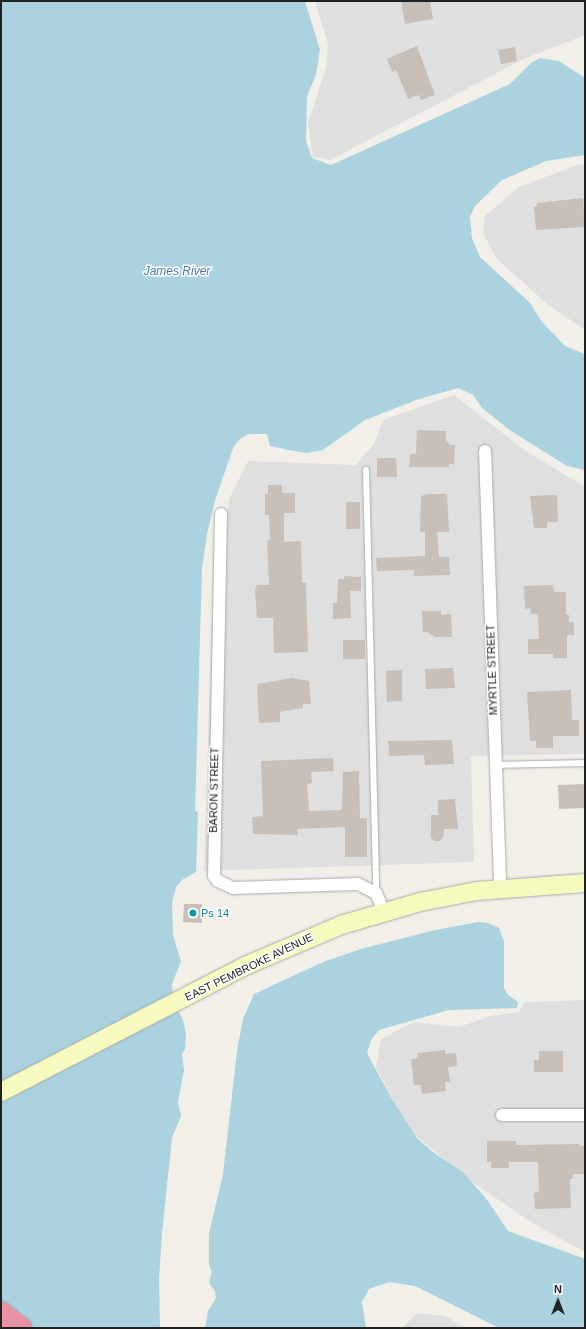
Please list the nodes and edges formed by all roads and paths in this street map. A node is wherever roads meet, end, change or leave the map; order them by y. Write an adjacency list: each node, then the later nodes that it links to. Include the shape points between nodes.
1 (485, 451): 5 (street, MYRTLE STREET)
2 (366, 470): 8 (lane)
3 (220, 514): 8 (street, BARON STREET, via 214,876 218,881 233,888 349,883 368,887)
4 (585, 763): 5 (lane)
5 (495, 765): 7 (street, MYRTLE STREET)
6 (585, 883): 7 (main road, EAST PEMBROKE AVENUE)
7 (500, 888): 9 (main road, EAST PEMBROKE AVENUE, via 445,897)
8 (376, 893): 9 (street)
9 (384, 912): 10 (main road, EAST PEMBROKE AVENUE, via 308,938 197,991)
10 (1, 1092)
11 (502, 1115): 12 (street)
12 (585, 1115)
13 (1, 1313): 14 (highway)
14 (21, 1328)

